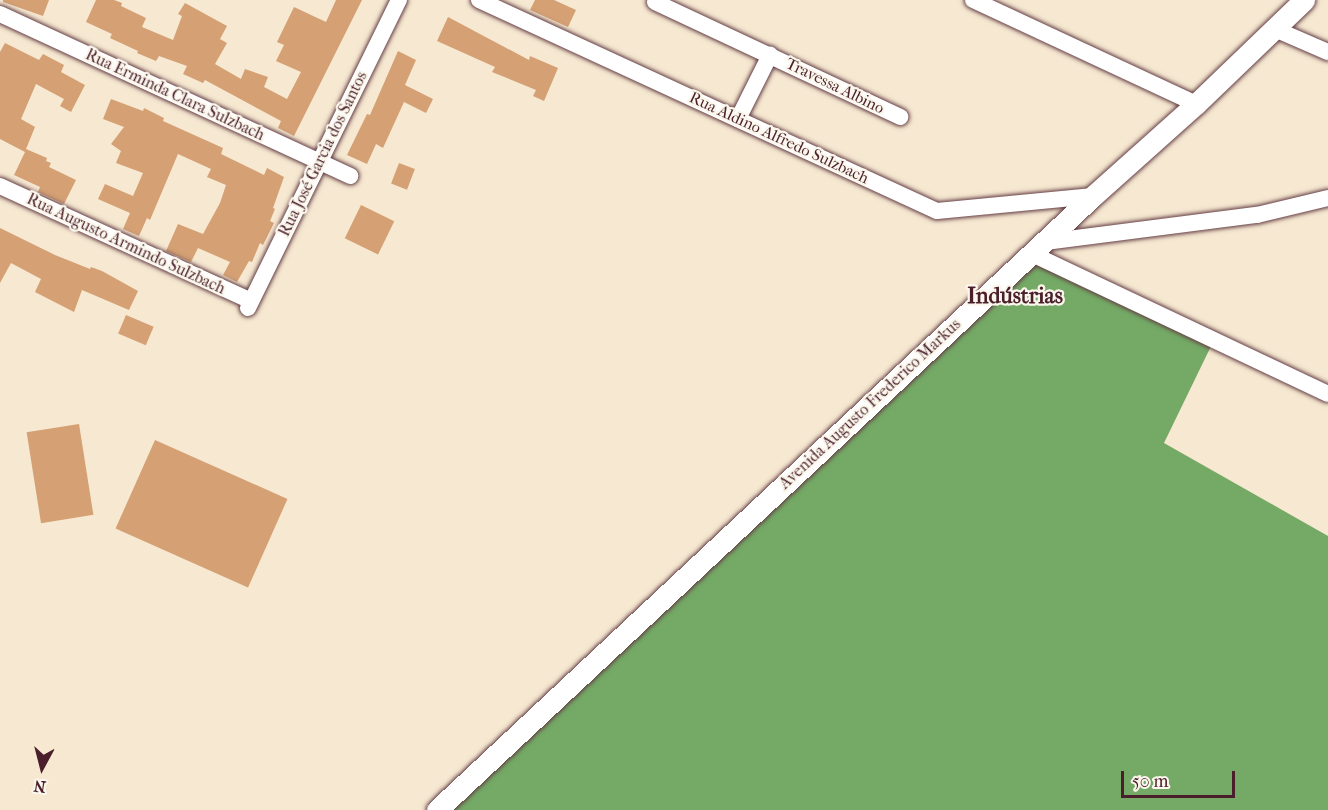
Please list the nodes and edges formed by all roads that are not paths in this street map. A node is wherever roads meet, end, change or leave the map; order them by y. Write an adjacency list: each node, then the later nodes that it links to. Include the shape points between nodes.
1 (399, 0): 15 (street, Rua José Garcia dos Santos)
2 (479, 0): 14 (street, Rua Aldino Alfredo Sulzbach)
3 (973, 0): 12 (street)
4 (1304, 0): 7 (street, Avenida Augusto Frederico Markus)
5 (655, 2): 11 (street, Travessa Albino)
6 (0, 14): 15 (street, Rua Erminda Clara Sulzbach)
7 (1275, 28): 9 (street); 12 (street, Avenida Augusto Frederico Markus)
8 (1328, 38): 9 (street)
9 (1312, 45): 10 (street)
10 (1328, 52)
11 (770, 54): 13 (street, Travessa Albino); 14 (street, Travessa Albino)
12 (1196, 104): 18 (street, Avenida Augusto Frederico Markus)
13 (900, 117)
14 (738, 119): 18 (street, Rua Aldino Alfredo Sulzbach, via 937,211)
15 (318, 161): 16 (street, Rua Erminda Clara Sulzbach); 21 (street, Rua José Garcia dos Santos)
16 (350, 176)
17 (0, 186): 21 (street, Rua Augusto Armindo Sulzbach)
18 (1093, 196): 20 (street, Avenida Augusto Frederico Markus)
19 (1328, 198): 20 (street, via 1257,215)
20 (1039, 248): 22 (street); 23 (street, Avenida Augusto Frederico Markus)
21 (250, 304)
22 (1328, 394)
23 (437, 810)

